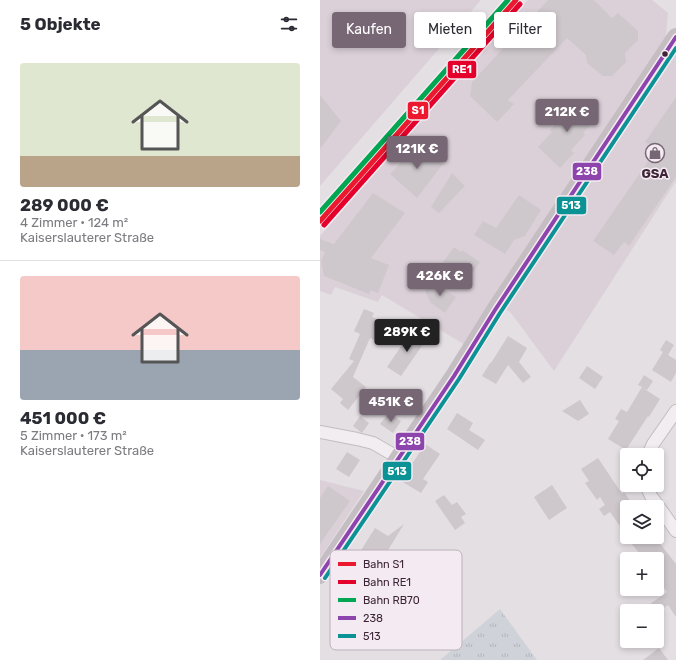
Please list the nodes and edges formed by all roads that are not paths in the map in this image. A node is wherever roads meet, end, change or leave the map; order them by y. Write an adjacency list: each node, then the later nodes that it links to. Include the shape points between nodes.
1 (676, 37): 5 (main road)
2 (676, 411): 4 (street)
3 (320, 432): 5 (street, via 357,438)
4 (652, 448)
5 (399, 458): 8 (main road)
6 (649, 492): 7 (street)
7 (676, 531)
8 (337, 550)
9 (330, 560): 10 (main road)
10 (320, 575)

